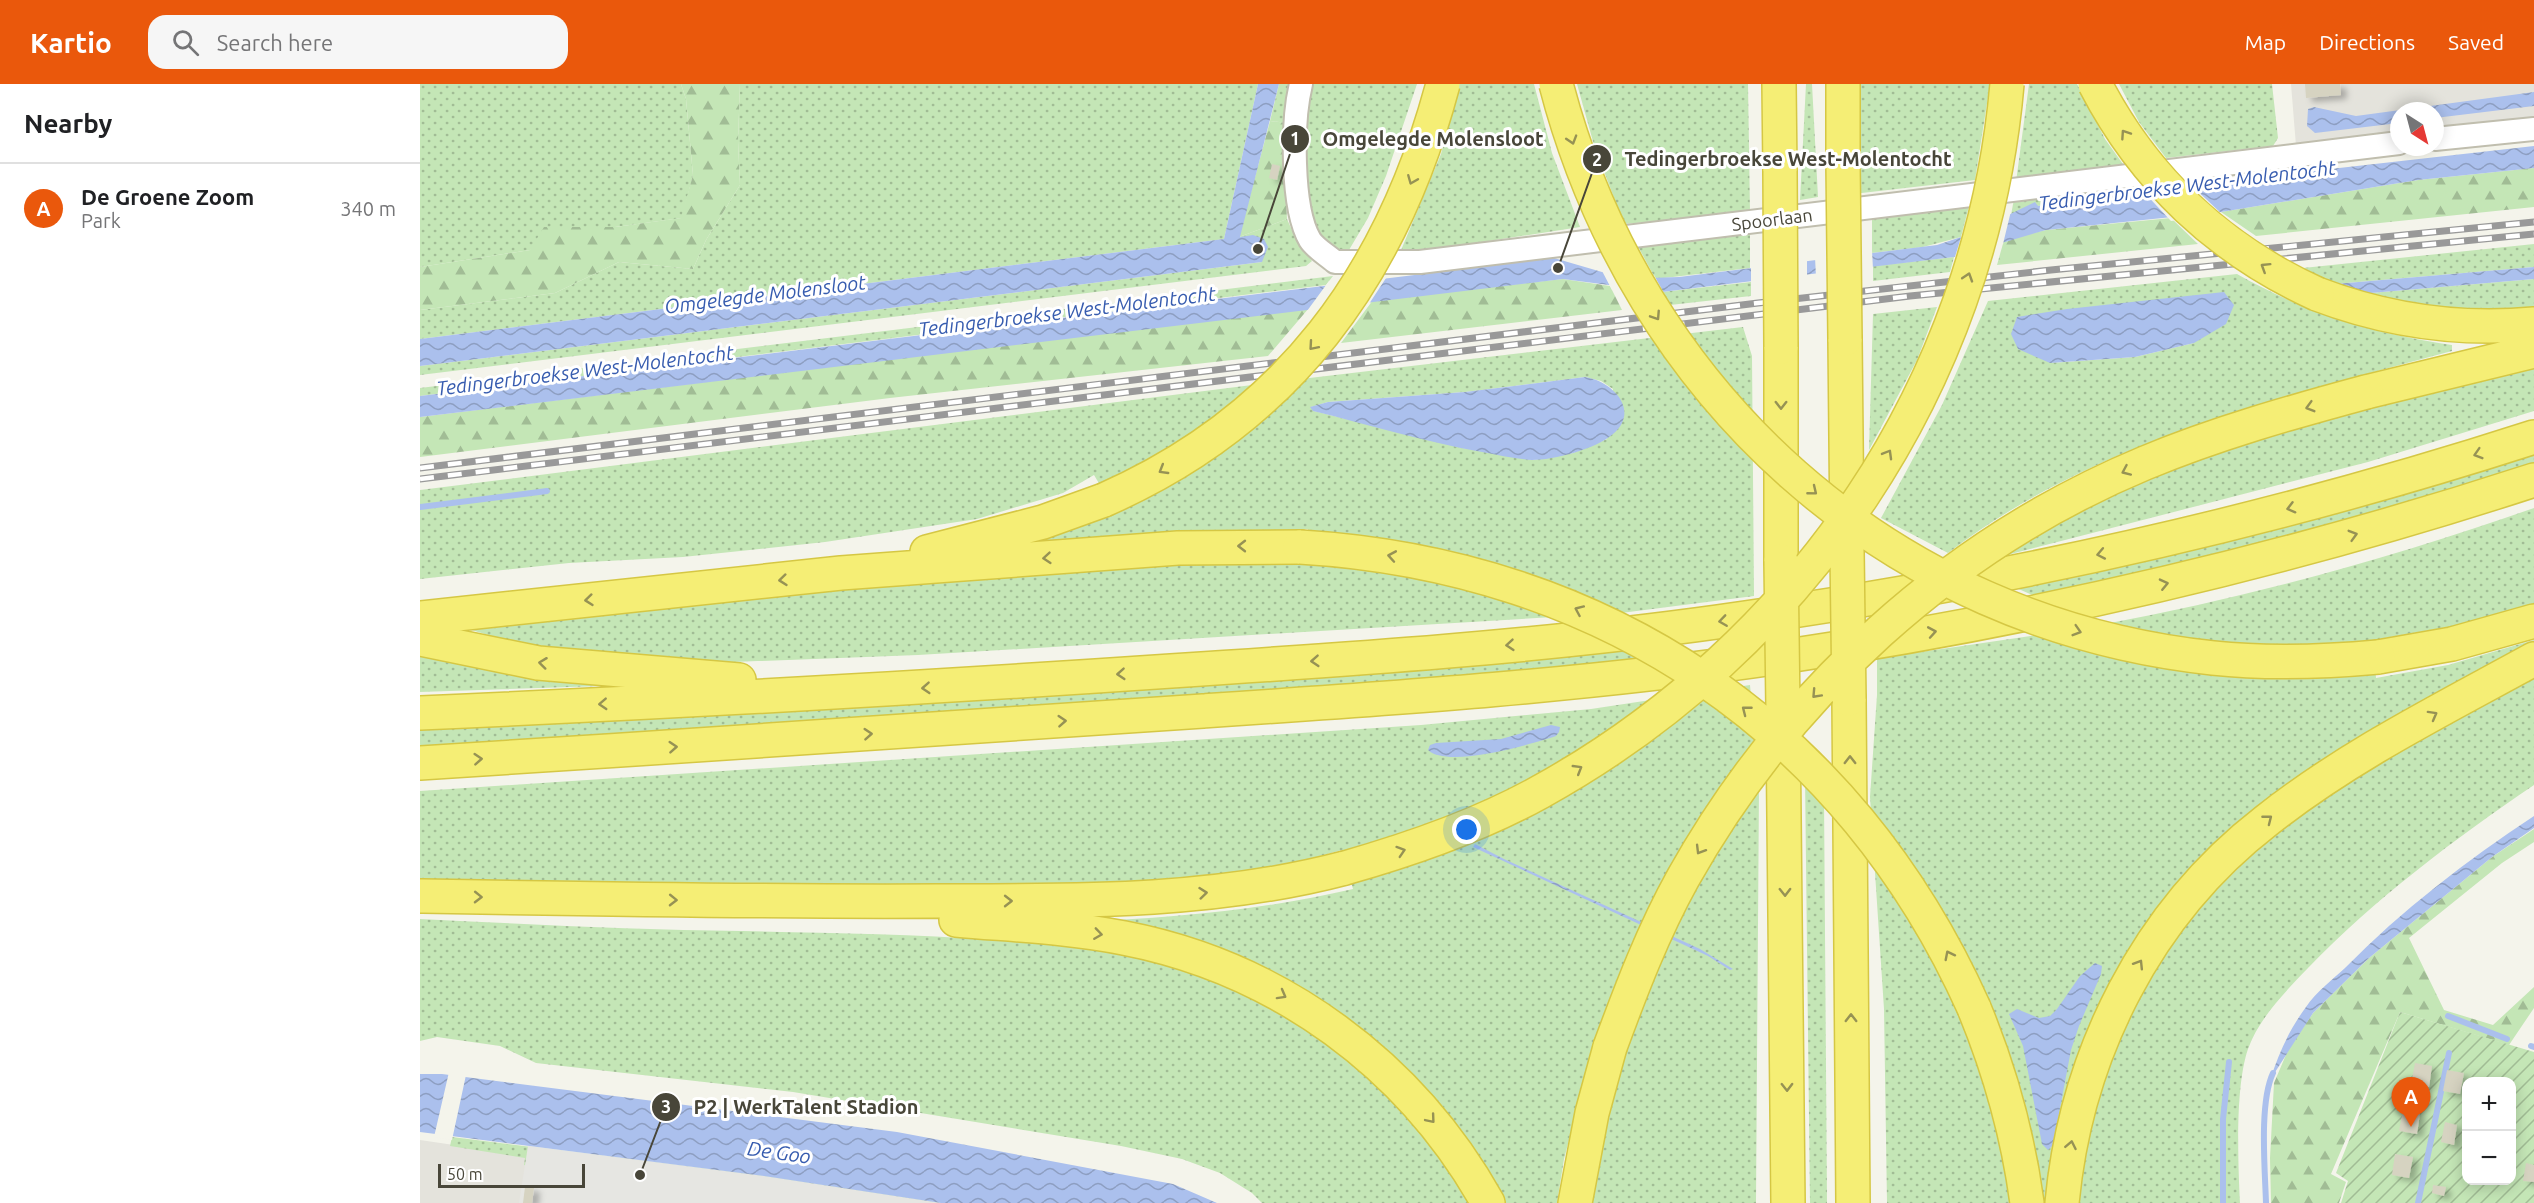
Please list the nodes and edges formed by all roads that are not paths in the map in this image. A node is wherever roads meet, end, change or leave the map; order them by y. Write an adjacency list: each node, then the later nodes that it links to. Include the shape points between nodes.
1 (1300, 84): 10 (street, Spoorlaan, via 1295,155 1298,205 1311,241 1335,262 1420,262)
2 (1443, 84): 15 (highway, one-way to 15, bridge, via 1420,160 1386,239 1355,291 1320,338 1262,398 1159,472 1104,500 1043,522)
3 (1556, 84): 17 (highway, one-way to 17, bridge, via 1575,149 1602,216 1628,269 1671,339 1713,393 1807,486 1918,563 1980,595 2093,636 2214,658 2283,662 2378,657 2452,644)
4 (1779, 84): 27 (highway, one-way to 27, bridge)
5 (1843, 84): 28 (highway, one-way to 5, bridge)
6 (2007, 84): 24 (highway, one-way to 6, bridge, via 1041,901 1157,897 1246,888 1346,868 1411,848 1501,812 1617,745 1715,668 1770,614 1830,543 1873,481 1906,424 1945,342 1969,273 1999,151)
7 (2096, 84): 11 (highway, one-way to 7, bridge, via 2462,326 2405,320 2344,304 2276,274 2227,242 2178,200 2125,135)
8 (2534, 129): 9 (street)
9 (2444, 138)
10 (2390, 144)
11 (2534, 324)
12 (2534, 351): 26 (highway, one-way to 26, bridge, via 2310,407 2177,450 2121,473 2006,536 1934,586 1878,633 1789,724 1732,799 1671,901 1610,1047 1592,1113)
13 (2534, 437): 20 (highway, one-way to 20, via 2375,485 2171,538 1995,576 1822,607 1674,628 1473,648)
14 (2534, 480): 22 (highway, one-way to 14, via 1444,694 1733,664 1890,639 2118,594 2345,537)
15 (841, 573): 16 (highway, one-way to 16); 29 (highway, one-way to 15, bridge, via 2008,1107 1974,1008 1923,909 1862,822 1782,740 1705,679 1612,625 1510,584 1409,558 1300,547 1178,548)
16 (420, 618)
17 (2534, 621)
18 (420, 639): 20 (highway, one-way to 18, via 538,663)
19 (2534, 659): 30 (highway, one-way to 19, via 2077,1114 2098,1045 2135,971 2180,905 2234,848 2302,793 2383,742)
20 (871, 691): 21 (highway, one-way to 21)
21 (420, 713)
22 (420, 763)
23 (420, 896): 24 (highway, one-way to 24)
24 (760, 902): 25 (highway, one-way to 25, via 1102,934 1178,951 1237,973 1324,1021 1387,1072 1443,1133)
25 (1488, 1203)
26 (1575, 1203)
27 (1788, 1203)
28 (1853, 1203)
29 (2028, 1203)
30 (2062, 1203)

